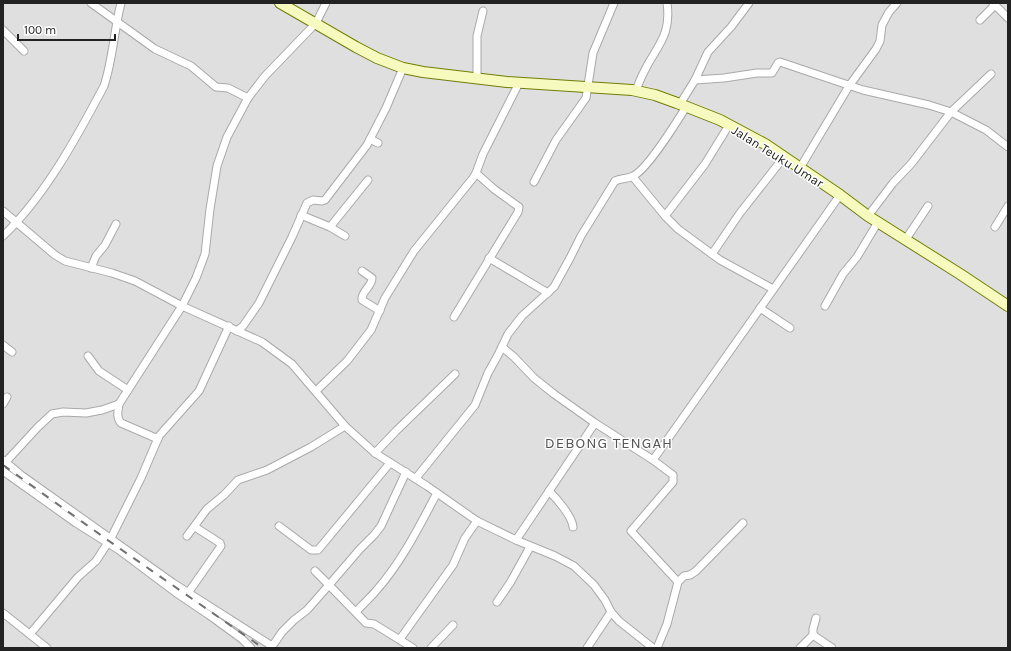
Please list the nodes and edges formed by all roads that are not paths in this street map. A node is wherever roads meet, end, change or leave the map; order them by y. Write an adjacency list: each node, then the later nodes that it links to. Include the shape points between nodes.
1 (91, 3): 13 (street)
2 (121, 3): 13 (street)
3 (280, 3): 14 (main road, Jalan Teuku Umar)
4 (326, 3): 14 (street)
5 (614, 3): 23 (street, via 593,52)
6 (667, 3): 24 (street, via 669,14 666,31)
7 (749, 3): 20 (street, via 708,52)
8 (897, 3): 22 (street, via 888,12 882,25 876,49)
9 (994, 4): 11 (street); 12 (street)
10 (483, 11): 19 (street, via 477,36)
11 (1008, 18)
12 (980, 20)
13 (117, 21): 25 (street, via 155,49 191,66 216,87 228,88); 48 (street, via 112,57 104,86 62,161)
14 (316, 23): 17 (main road, Jalan Teuku Umar, via 377,58); 25 (street, via 265,76)
15 (3, 30): 16 (street)
16 (24, 51)
17 (404, 68): 19 (main road, Jalan Teuku Umar); 29 (street)
18 (991, 74): 27 (street)
19 (477, 79): 21 (main road, Jalan Teuku Umar)
20 (695, 80): 22 (street, via 772,73 780,62); 26 (street)
21 (519, 83): 23 (main road, Jalan Teuku Umar); 34 (street)
22 (849, 86): 27 (street); 33 (street)
23 (587, 87): 24 (main road, Jalan Teuku Umar); 37 (street, via 586,98 556,140)
24 (636, 90): 26 (main road, Jalan Teuku Umar)
25 (248, 98): 61 (street, via 227,137 217,166 205,254)
26 (683, 105): 28 (main road, Jalan Teuku Umar); 35 (street, via 653,156)
27 (951, 112): 31 (street, via 986,130); 44 (street)
28 (729, 125): 32 (main road, Jalan Teuku Umar); 43 (street, via 705,164)
29 (370, 139): 30 (street); 42 (street, via 325,200 309,201)
30 (378, 143)
31 (1008, 147)
32 (784, 157): 33 (main road, Jalan Teuku Umar); 55 (street)
33 (800, 168): 38 (main road, Jalan Teuku Umar)
34 (476, 173): 56 (street, via 519,207); 65 (street, via 414,251 385,298)
35 (633, 177): 43 (street); 60 (street, via 615,181 581,236 560,277)
36 (368, 180): 50 (street)
37 (534, 182)
38 (840, 195): 44 (main road, Jalan Teuku Umar); 59 (street)
39 (928, 206): 54 (street)
40 (1008, 206): 45 (street)
41 (3, 212): 48 (street)
42 (301, 215): 50 (street); 69 (street, via 259,303)
43 (665, 216): 55 (street)
44 (868, 216): 46 (main road, Jalan Teuku Umar)
45 (1002, 217): 47 (street); 51 (street)
46 (878, 222): 54 (main road, Jalan Teuku Umar); 62 (street)
47 (1008, 222)
48 (17, 223): 52 (street); 57 (street, via 60,258)
49 (116, 224): 57 (street)
50 (330, 227): 53 (street)
51 (995, 227)
52 (3, 236)
53 (345, 236)
54 (906, 239): 63 (main road, Jalan Teuku Umar)
55 (712, 254): 59 (street)
56 (489, 258): 60 (street); 66 (street)
57 (91, 268): 61 (street, via 135,281)
58 (362, 271): 65 (street, via 372,278 372,281 362,300)
59 (773, 289): 64 (street)
60 (548, 292): 71 (street, via 522,316 508,334)
61 (182, 306): 67 (street); 75 (street)
62 (825, 306)
63 (1008, 306)
64 (760, 308): 68 (street); 84 (street)
65 (380, 311): 76 (street, via 371,330 347,361)
66 (454, 317)
67 (229, 326): 69 (street); 82 (street, via 199,391)
68 (790, 328)
69 (237, 331): 76 (street, via 262,342 286,358)
70 (3, 345): 72 (street)
71 (502, 347): 80 (street, via 534,378); 89 (street, via 475,405)
72 (12, 352)
73 (88, 356): 75 (street, via 99,371)
74 (455, 374): 83 (street)
75 (128, 390): 79 (street)
76 (316, 391): 81 (street)
77 (7, 397): 78 (street)
78 (3, 404)
79 (119, 404): 82 (street, via 117,415 121,423); 85 (street, via 86,413 52,414)
80 (595, 423): 84 (street); 90 (street)
81 (345, 426): 83 (street); 95 (street, via 266,470 238,480 207,509)
82 (158, 439): 99 (street)
83 (375, 454): 86 (street)
84 (653, 460): 102 (street, via 673,475 673,482 631,531)
85 (4, 462): 99 (street)
86 (390, 463): 88 (street); 94 (street, via 318,550 312,550)
87 (3, 470): 99 (street, via 76,523)
88 (406, 472): 89 (street); 103 (street, via 381,526)
89 (416, 478): 91 (street)
90 (549, 491): 96 (street, via 562,505); 98 (street)
91 (436, 493): 92 (street); 106 (street, via 393,568)
92 (477, 521): 98 (street); 113 (street, via 465,538 453,565)
93 (743, 523): 102 (street, via 696,571)
94 (279, 526)
95 (195, 527): 97 (street); 104 (street, via 221,546)
96 (573, 527)
97 (187, 536)
98 (516, 540): 100 (street)
99 (109, 541): 104 (street); 111 (street, via 96,561 78,577); 116 (street)
100 (530, 547): 105 (street); 107 (street, via 566,561 580,571 602,595)
101 (315, 571): 103 (street)
102 (678, 582): 121 (street, via 667,624)
103 (329, 585): 106 (street); 114 (street, via 307,610 282,632)
104 (188, 593): 114 (street)
105 (497, 602)
106 (356, 612): 113 (street, via 366,623 374,624)
107 (611, 612): 119 (street); 120 (street)
108 (3, 613): 111 (street)
109 (816, 618): 112 (street)
110 (453, 625): 118 (street)
111 (30, 634): 115 (street)
112 (813, 635): 122 (street); 123 (street)
113 (400, 640): 117 (street)
114 (272, 647)
115 (47, 648)
116 (251, 648)
117 (413, 648)
118 (431, 648)
119 (587, 648)
120 (653, 648)
121 (657, 648)
122 (800, 648)
123 (832, 648)

